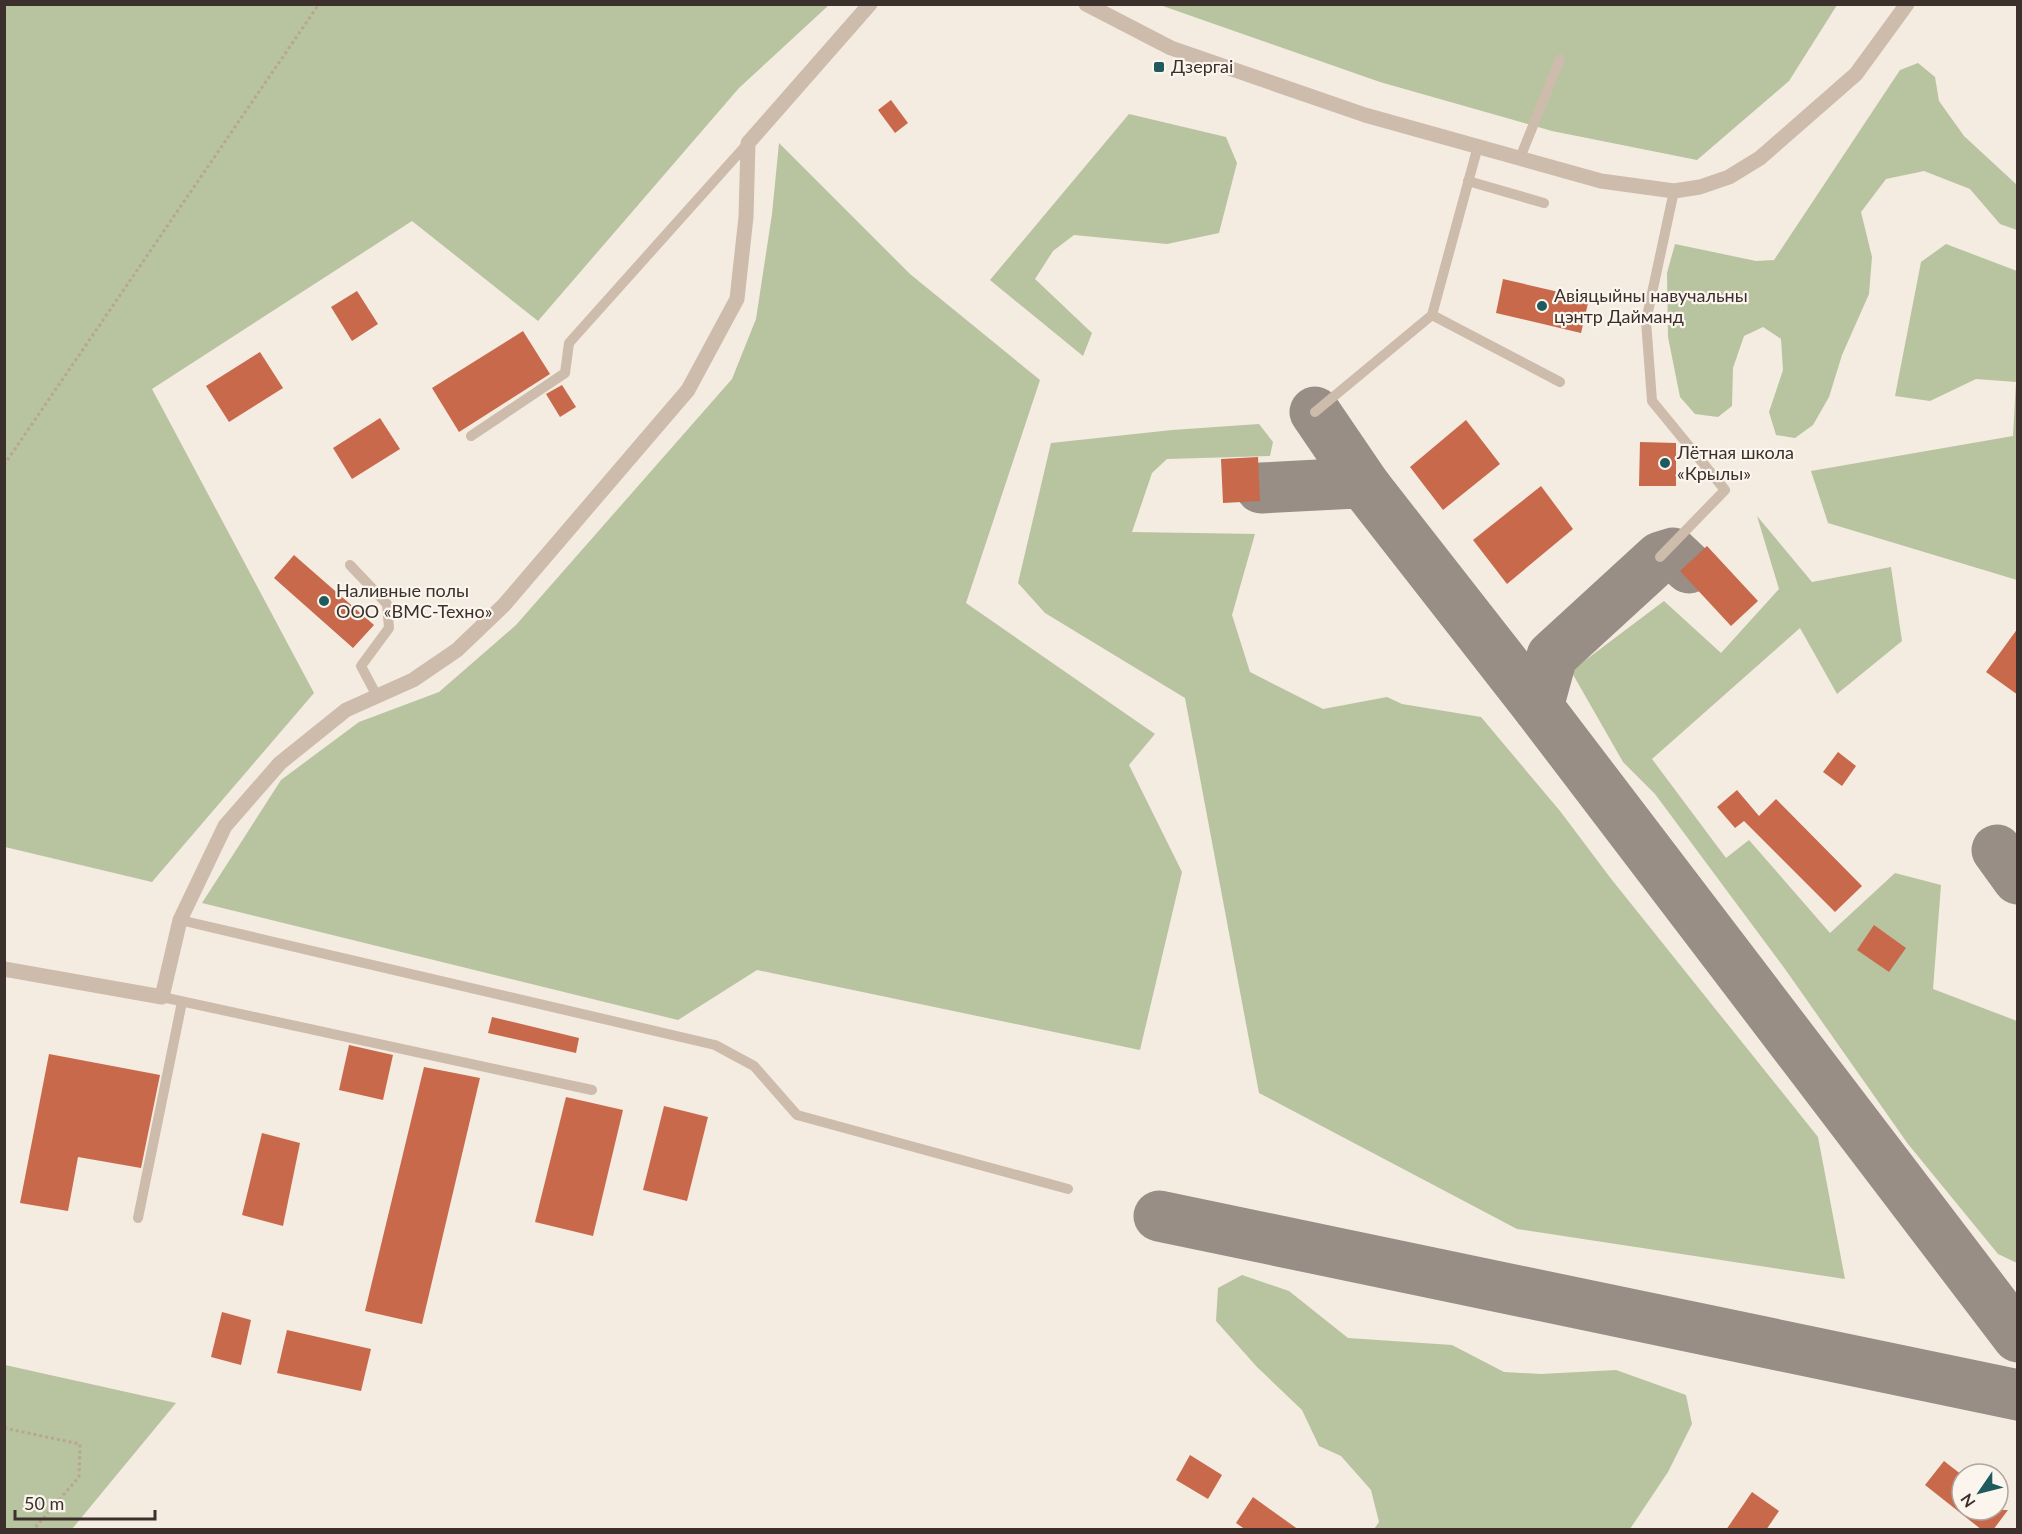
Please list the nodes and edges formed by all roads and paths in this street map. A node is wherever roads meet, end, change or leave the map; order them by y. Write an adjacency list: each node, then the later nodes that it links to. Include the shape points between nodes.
1 (319, 4): 16 (path)
2 (870, 4): 6 (street)
3 (1086, 4): 7 (street, via 1171,48 1365,115)
4 (1908, 4): 10 (street, via 1856,74 1760,158 1729,177)
5 (1560, 59): 8 (lane)
6 (748, 143): 15 (lane, via 569,343 565,373); 19 (street, via 746,218 737,299 688,390 504,605 458,650)
7 (1478, 147): 8 (street); 9 (lane)
8 (1520, 158): 10 (street, via 1601,181)
9 (1468, 181): 11 (lane); 12 (lane)
10 (1674, 191): 17 (lane, via 1646,321 1652,401 1725,490)
11 (1544, 203)
12 (1432, 315): 13 (lane); 14 (lane)
13 (1560, 382)
14 (1315, 412)
15 (471, 436)
16 (4, 465)
17 (1660, 557)
18 (350, 565): 19 (lane, via 387,603 389,628 361,666)
19 (378, 698): 20 (street, via 346,710 280,763 225,826)
20 (180, 920): 22 (street); 25 (lane, via 716,1045 754,1066 797,1115)
21 (4, 969): 22 (street)
22 (162, 998): 23 (lane)
23 (182, 1002): 24 (lane); 26 (lane)
24 (592, 1090)
25 (1068, 1188)
26 (138, 1218)
27 (4, 1428): 28 (path, via 80,1444 79,1477)
28 (33, 1530)

